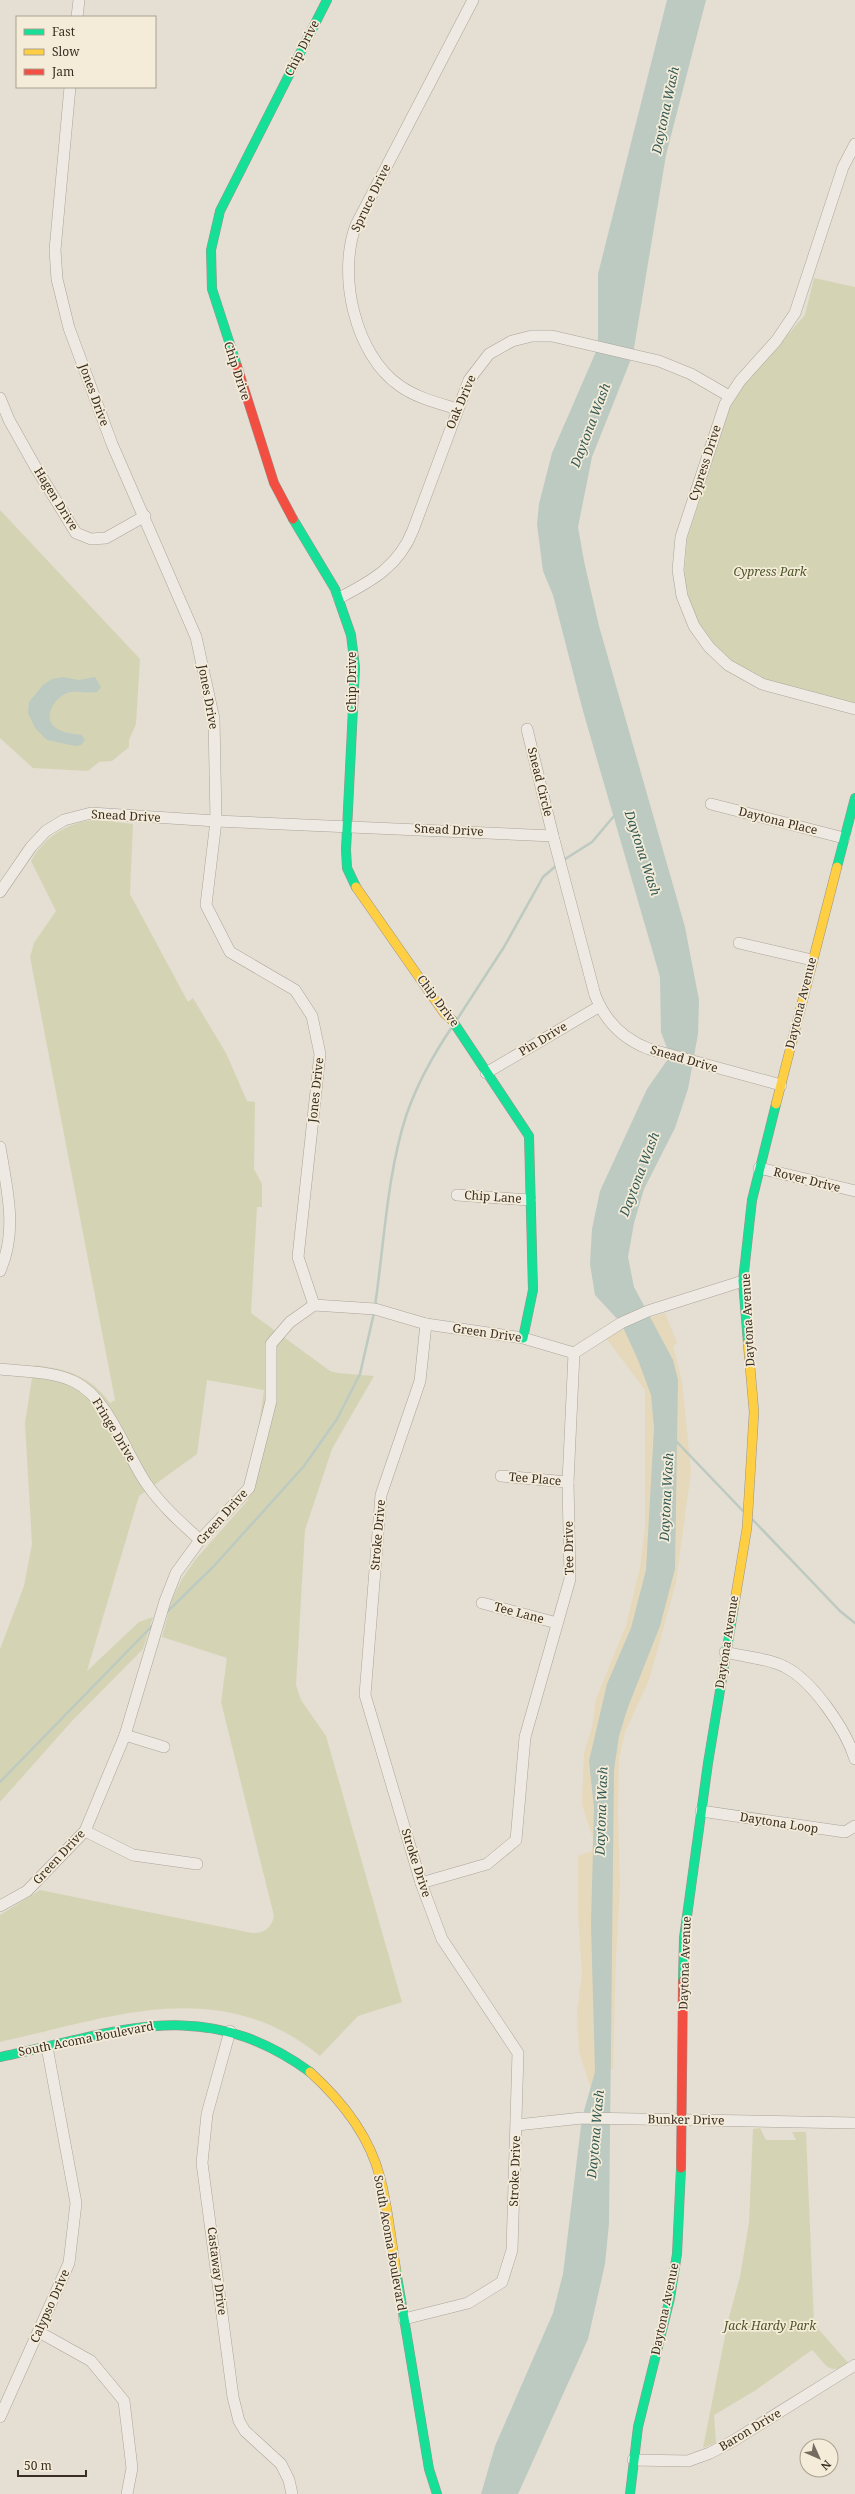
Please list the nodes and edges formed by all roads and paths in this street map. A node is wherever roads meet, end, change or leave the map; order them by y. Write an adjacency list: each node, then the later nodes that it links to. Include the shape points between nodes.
1 (79, 0): 4 (street)
2 (327, 0): 11 (street, Chip Drive, via 225,199 216,224 210,263 215,302 274,483)
3 (473, 0): 9 (street, Spruce Drive, via 356,225 349,247 347,270 350,296 364,340 379,365 406,390)
4 (77, 16)
5 (70, 88): 10 (street, Jones Drive, via 55,250 57,279 71,334 112,444)
6 (855, 144): 7 (street, Cypress Drive, via 843,167 795,314 776,342 740,380)
7 (729, 396): 9 (street, Oak Drive, via 690,374 659,361 558,337 539,336 512,341 489,354 472,374); 12 (street, Cypress Drive, via 681,537 679,576 688,614 713,652 744,676 768,686)
8 (0, 398): 10 (street, Hagen Drive, via 28,454 76,533 90,539 106,538)
9 (457, 409): 11 (street, Oak Drive, via 413,530 403,550 377,578)
10 (145, 516): 16 (street, Jones Drive, via 196,637 214,719)
11 (339, 598): 17 (street, Chip Drive, via 351,635 355,667)
12 (855, 709)
13 (527, 729): 18 (street, Snead Circle)
14 (855, 798): 19 (street, Daytona Avenue)
15 (711, 804): 19 (street, Daytona Place)
16 (216, 821): 17 (street, Snead Drive); 20 (street, Snead Drive, via 98,813 77,816 58,824 41,836); 33 (street, Jones Drive, via 206,905 230,952 295,990 312,1016 320,1054 298,1257)
17 (346, 825): 18 (street, Snead Drive); 24 (street, Chip Drive, via 346,859 352,881 444,1013 455,1023)
18 (553, 836): 23 (street, Snead Drive)
19 (844, 838): 22 (street, Daytona Avenue)
20 (0, 892)
21 (739, 942): 22 (street)
22 (812, 960): 25 (street, Daytona Avenue)
23 (600, 1006): 24 (street, Pin Drive); 25 (street, Snead Drive, via 618,1031 642,1047)
24 (486, 1073): 30 (street, Chip Drive, via 529,1136)
25 (780, 1085): 27 (street, Daytona Avenue)
26 (0, 1147): 31 (street, via 11,1218 8,1247)
27 (759, 1168): 28 (street, Rover Drive); 32 (street, Daytona Avenue, via 752,1200)
28 (855, 1191)
29 (457, 1195): 30 (street, Chip Lane)
30 (530, 1200): 35 (street, Chip Drive, via 533,1290)
31 (0, 1271)
32 (743, 1281): 36 (street, via 648,1311 621,1323); 43 (street, Daytona Avenue, via 754,1412 746,1528)
33 (314, 1306): 34 (street, Green Drive, via 375,1309); 40 (street, Green Drive, via 290,1322 271,1344 271,1401 249,1488)
34 (426, 1324): 35 (street, Green Drive); 51 (street, Stroke Drive, via 420,1381 381,1495 365,1694)
35 (522, 1338): 36 (street, Green Drive)
36 (574, 1353): 39 (street, Tee Drive)
37 (0, 1369): 40 (street, Fringe Drive, via 62,1377 88,1390 103,1408 154,1495)
38 (501, 1476): 39 (street, Tee Place)
39 (568, 1482): 42 (street, Tee Drive, via 570,1579)
40 (200, 1540): 44 (street, Green Drive, via 176,1573)
41 (482, 1603): 42 (street, Tee Lane)
42 (557, 1623): 51 (street, Tee Drive, via 525,1737 516,1840 487,1864)
43 (725, 1652): 46 (street, via 785,1666 804,1679 831,1714 849,1743); 47 (street, Daytona Avenue)
44 (125, 1735): 45 (street); 49 (street, Green Drive)
45 (164, 1747)
46 (855, 1759)
47 (701, 1811): 48 (street, Daytona Loop, via 845,1832); 56 (street, Daytona Avenue, via 684,1938)
48 (855, 1826)
49 (86, 1831): 50 (street, via 133,1855); 52 (street, Green Drive, via 27,1891)
50 (197, 1864)
51 (421, 1883): 58 (street, Stroke Drive, via 442,1938 518,2054)
52 (0, 1906)
53 (230, 2031): 54 (street, South Acoma Boulevard, via 204,2025 150,2025); 59 (street, South Acoma Boulevard, via 277,2048 304,2065 350,2114 380,2176); 65 (street, Castaway Drive, via 207,2114 202,2163 233,2397 239,2422 245,2431 281,2464 289,2480)
54 (47, 2047): 55 (street, South Acoma Boulevard); 60 (street, Calypso Drive, via 76,2203 70,2263)
55 (0, 2057)
56 (680, 2120): 57 (street, Bunker Drive); 58 (street, Bunker Drive, via 582,2118); 63 (street, Daytona Avenue, via 680,2204 674,2279 638,2427)
57 (855, 2123)
58 (517, 2125): 59 (street, Stroke Drive, via 512,2250 502,2282 468,2303)
59 (404, 2319): 66 (street, South Acoma Boulevard, via 430,2469)
60 (39, 2332): 62 (street, Calypso Drive); 64 (street, via 91,2361 124,2401 132,2468)
61 (855, 2364): 63 (street, Baron Drive, via 710,2453 688,2461)
62 (0, 2417)
63 (633, 2460): 67 (street, Daytona Avenue)
64 (127, 2494)
65 (292, 2494)
66 (437, 2494)
67 (630, 2494)

